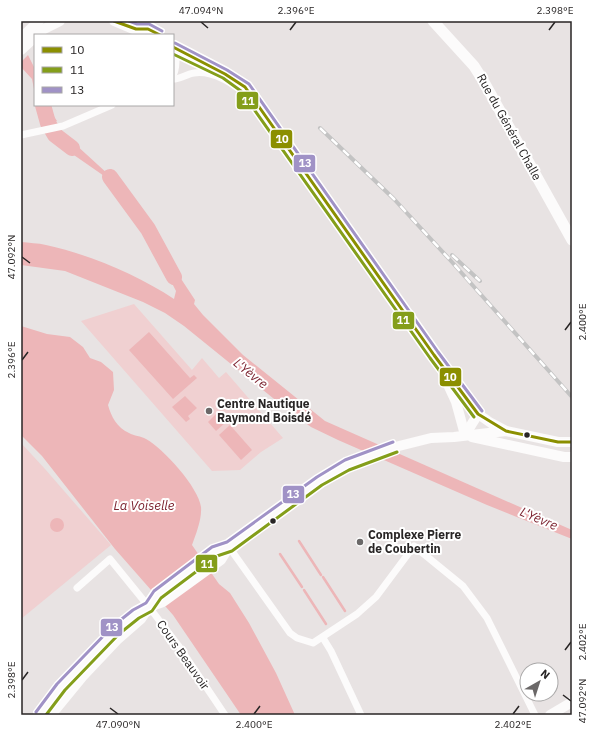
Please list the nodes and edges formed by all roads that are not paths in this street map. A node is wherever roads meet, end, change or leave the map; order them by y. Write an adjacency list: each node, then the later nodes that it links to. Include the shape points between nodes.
1 (39, 21): 9 (main road)
2 (60, 21): 7 (main road)
3 (114, 21): 6 (main road)
4 (126, 21): 6 (main road)
5 (433, 21): 18 (main road, Rue du Général Challe, via 474,66)
6 (138, 32): 8 (street, via 148,29)
7 (38, 34)
8 (158, 34)
9 (21, 38)
10 (34, 38): 12 (main road)
11 (174, 49): 13 (street); 15 (main road, via 238,82 245,87)
12 (21, 50)
13 (174, 73)
14 (174, 79): 15 (street, via 194,73 212,75 227,81)
15 (257, 105): 19 (main road)
16 (110, 106): 17 (street, via 63,126)
17 (21, 135)
18 (572, 240)
19 (434, 355): 20 (main road); 22 (main road, via 456,402)
20 (478, 414): 21 (main road); 22 (main road)
21 (506, 431): 22 (main road); 23 (main road, via 558,442)
22 (465, 435): 24 (main road); 25 (main road, via 431,438 395,447 347,465 319,481)
23 (572, 442)
24 (572, 457)
25 (229, 547): 27 (main road, via 214,551); 28 (street, via 290,632 297,638 313,644)
26 (77, 588): 27 (street, Cours Beauvoir, via 110,559)
27 (150, 608): 31 (main road, via 136,614 116,630 61,687); 32 (main road, via 83,676); 33 (street, Cours Beauvoir)
28 (323, 638): 34 (street); 35 (street, via 376,598 414,546 463,586 487,618)
29 (572, 702): 30 (main road)
30 (562, 712): 36 (main road)
31 (40, 715)
32 (50, 715)
33 (225, 715)
34 (361, 715)
35 (535, 715)
36 (550, 715)

